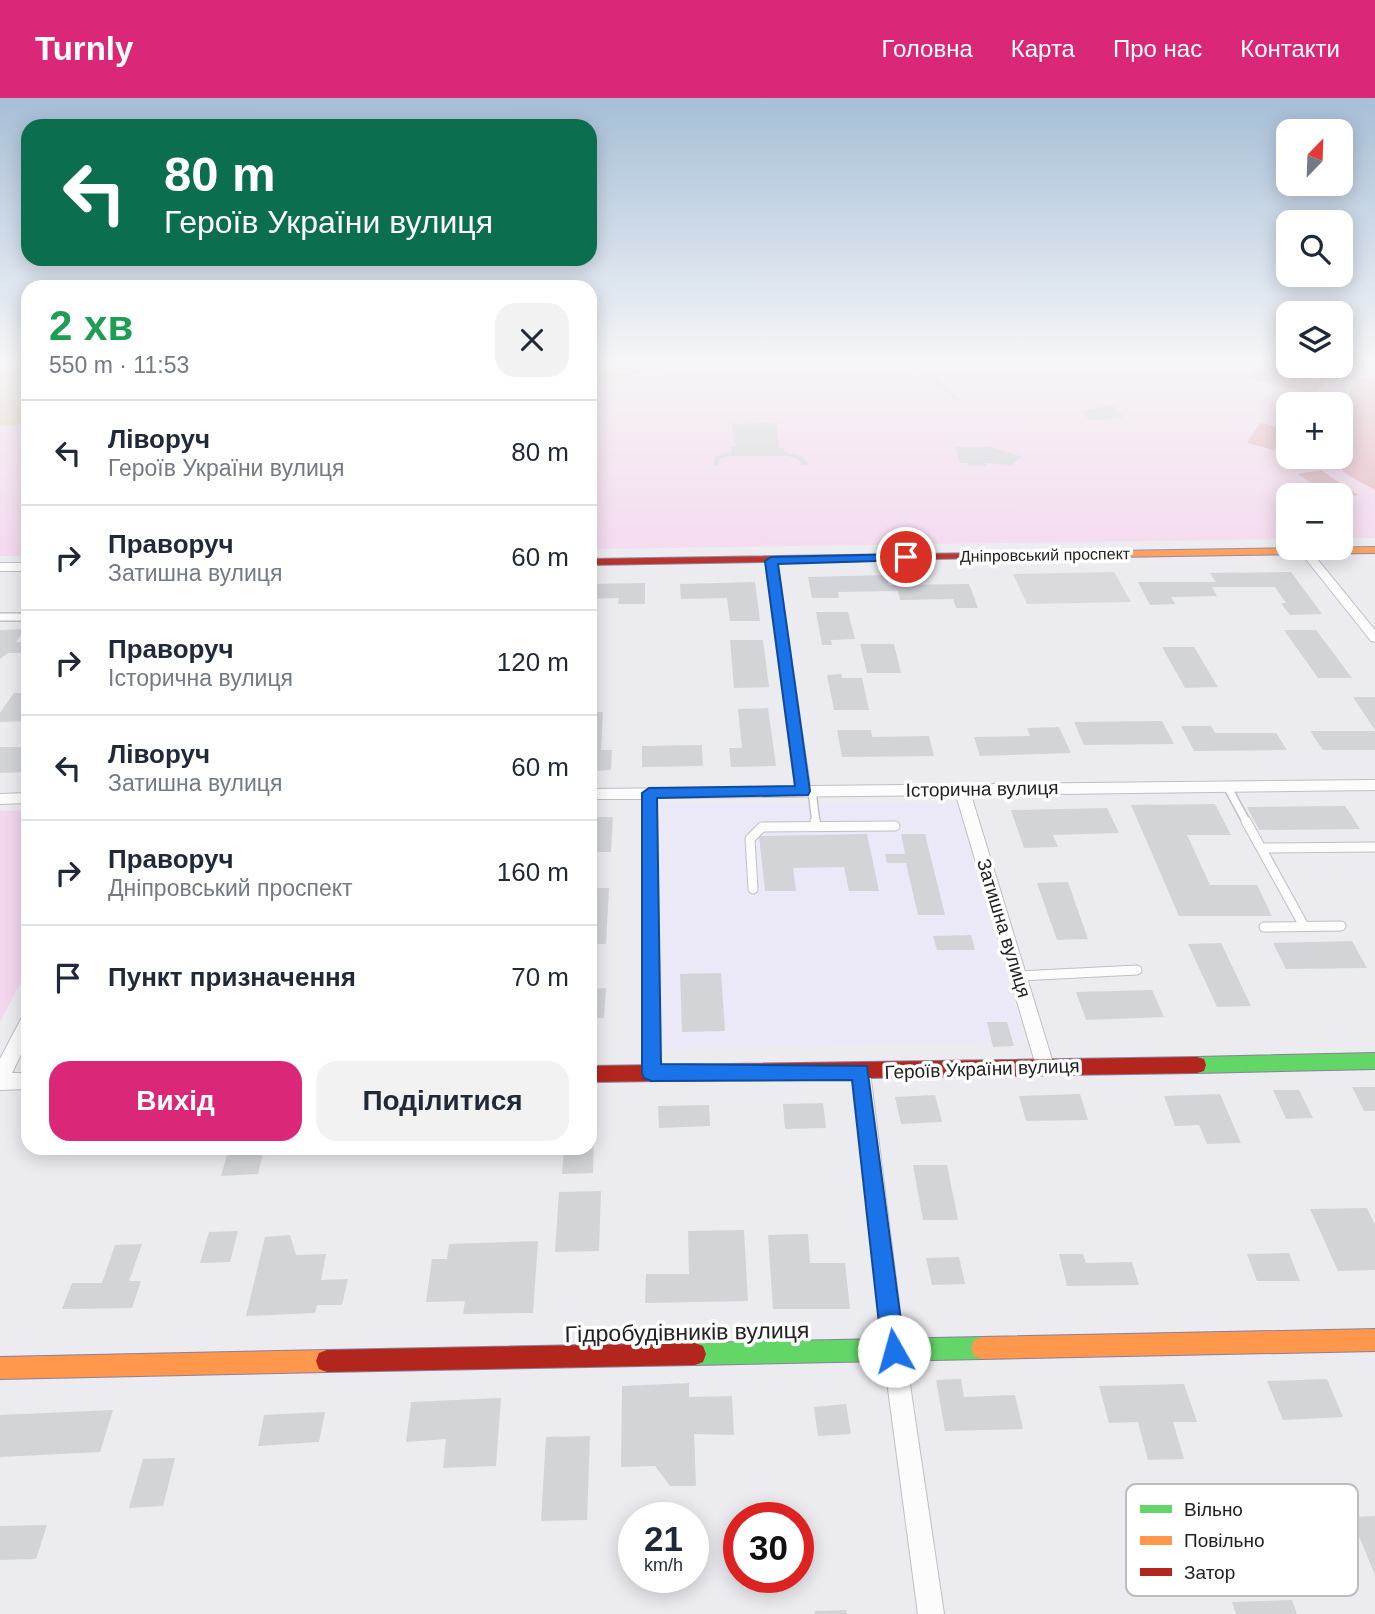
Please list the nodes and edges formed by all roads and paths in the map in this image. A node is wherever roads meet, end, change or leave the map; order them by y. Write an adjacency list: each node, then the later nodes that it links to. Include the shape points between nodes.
1 (1353, 550): 2 (street, Дніпровський проспект)
2 (1375, 550)
3 (1276, 552): 5 (street, Дніпровський проспект)
4 (1312, 560): 11 (street)
5 (771, 561): 6 (street, Дніпровський проспект); 15 (street)
6 (597, 562)
7 (21, 567): 8 (street)
8 (0, 568)
9 (0, 617): 10 (lane)
10 (21, 617)
11 (1375, 638)
12 (1375, 785): 13 (street, Історична вулиця)
13 (1227, 786): 14 (street, Історична вулиця); 23 (lane)
14 (961, 789): 15 (street, Історична вулиця); 29 (street, Затишна вулиця)
15 (807, 791): 17 (street, Історична вулиця); 20 (lane)
16 (597, 793): 17 (street, Історична вулиця)
17 (649, 793): 35 (street)
18 (21, 798): 19 (street)
19 (0, 799)
20 (816, 826): 21 (lane); 24 (lane, via 756,830 750,839)
21 (895, 827)
22 (1375, 847): 23 (lane)
23 (1262, 848): 25 (lane)
24 (753, 889)
25 (1304, 926): 26 (lane); 27 (lane)
26 (1341, 926)
27 (1264, 927)
28 (1137, 971): 29 (lane)
29 (1019, 976): 32 (street, Затишна вулиця)
30 (21, 1036): 36 (street)
31 (1375, 1061): 32 (street, Героїв України вулиця)
32 (1045, 1066): 33 (street, Героїв України вулиця)
33 (861, 1072): 35 (street, Героїв України вулиця); 39 (street)
34 (597, 1073): 35 (street, Героїв України вулиця)
35 (651, 1073)
36 (0, 1080): 37 (street)
37 (21, 1082)
38 (1375, 1340): 39 (street, Гідробудівників вулиця)
39 (894, 1351): 40 (street, Гідробудівників вулиця); 41 (street)
40 (0, 1368)
41 (931, 1614)

